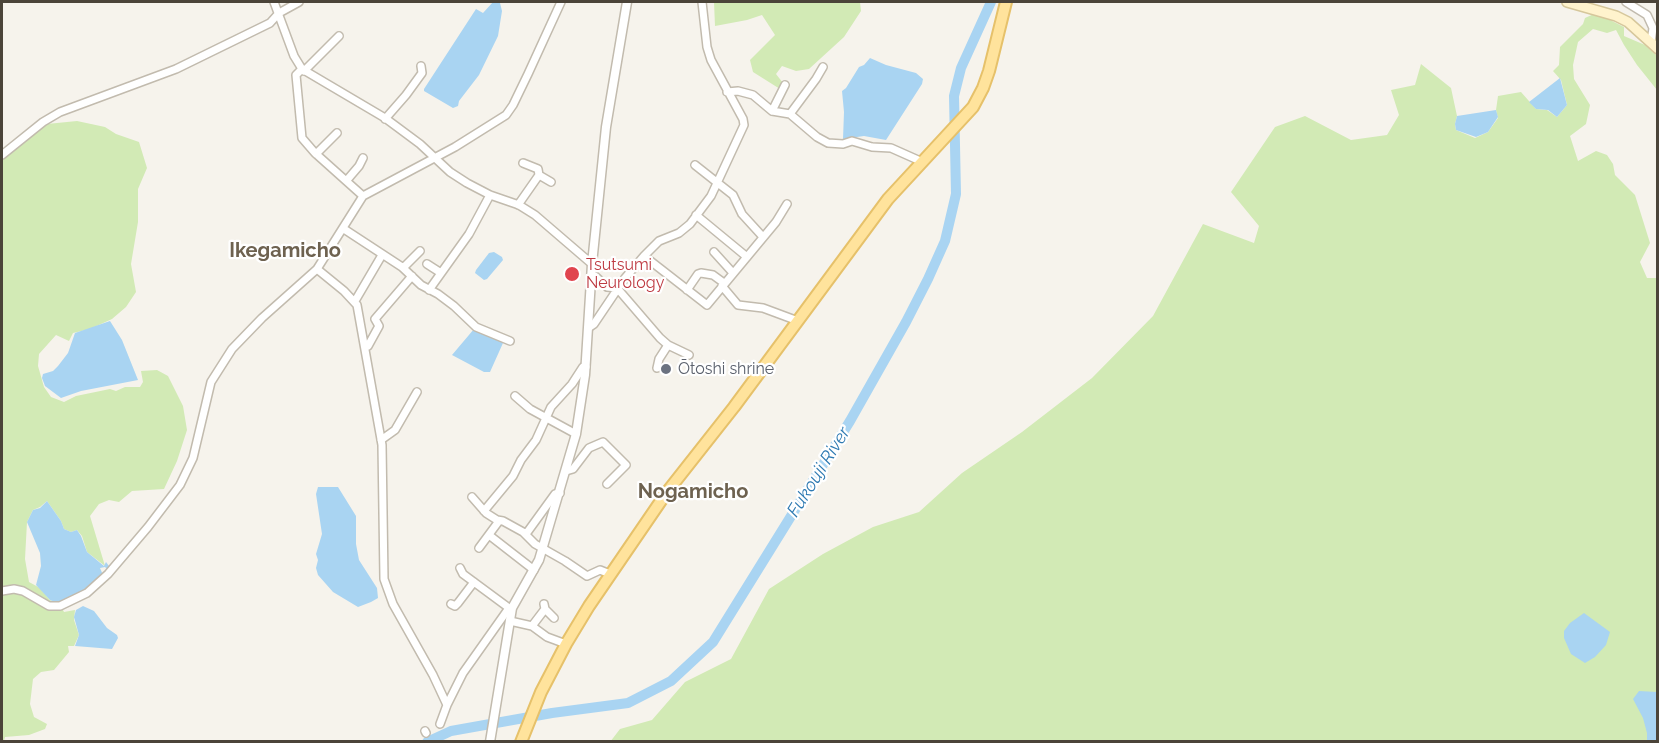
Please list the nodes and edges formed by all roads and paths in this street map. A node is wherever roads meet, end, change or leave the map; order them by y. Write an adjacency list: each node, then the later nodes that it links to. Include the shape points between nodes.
1 (274, 2): 9 (street)
2 (299, 2): 9 (street)
3 (561, 2): 23 (street, via 506,115)
4 (627, 2): 45 (street, via 606,127)
5 (702, 2): 16 (street, via 707,47)
6 (1006, 2): 26 (main road, via 983,88 962,120)
7 (1567, 2): 11 (main road, via 1616,16)
8 (1626, 2): 11 (street, via 1647,15)
9 (279, 13): 14 (street); 22 (street, via 270,23 176,69 60,112)
10 (339, 36): 14 (street)
11 (1654, 45)
12 (421, 66): 19 (street, via 422,73)
13 (823, 67): 18 (street)
14 (303, 70): 19 (street); 21 (street, via 296,75 300,134)
15 (785, 85): 17 (street)
16 (727, 92): 17 (street, via 753,95); 30 (street, via 744,125)
17 (772, 111): 18 (street)
18 (790, 114): 26 (street, via 828,143 852,141 891,148)
19 (385, 119): 23 (street)
20 (337, 133): 21 (street)
21 (316, 154): 29 (street)
22 (2, 155)
23 (435, 157): 32 (street, via 450,172); 33 (street)
24 (363, 158): 29 (street)
25 (523, 163): 28 (street, via 538,169)
26 (920, 163): 57 (main road, via 888,199)
27 (695, 165): 30 (street)
28 (539, 175): 31 (street); 35 (street)
29 (346, 180): 33 (street)
30 (718, 181): 36 (street); 38 (street)
31 (551, 182)
32 (490, 195): 35 (street); 48 (street)
33 (363, 196): 37 (street)
34 (787, 204): 38 (street)
35 (518, 205): 45 (street)
36 (696, 215): 42 (street, via 690,224 659,241); 43 (street)
37 (344, 229): 41 (street); 47 (street)
38 (763, 237): 43 (street)
39 (420, 251): 46 (street)
40 (714, 252): 49 (street)
41 (382, 255): 46 (street); 56 (street)
42 (644, 256): 53 (street); 55 (street)
43 (747, 257): 49 (street)
44 (427, 264): 48 (street)
45 (592, 264): 51 (street)
46 (404, 268): 50 (street)
47 (318, 269): 56 (street); 84 (street, via 232,349 211,382 193,458 180,485 108,574 87,593 60,606 49,606 23,591)
48 (441, 273): 54 (street)
49 (733, 273): 52 (street)
50 (412, 276): 54 (street); 61 (street, via 375,319 379,326)
51 (591, 276): 53 (street); 58 (street)
52 (723, 285): 55 (street, via 713,275 701,273); 55 (street, via 707,305); 57 (street, via 738,305 763,308)
53 (617, 289): 58 (street); 60 (street)
54 (429, 290): 59 (street, via 476,327)
55 (687, 290)
56 (356, 301): 61 (street)
57 (798, 321): 82 (main road, via 666,492)
58 (588, 328): 63 (street)
59 (510, 341)
60 (669, 345): 62 (street); 64 (street, via 658,359)
61 (366, 348): 69 (street)
62 (689, 356)
63 (586, 366): 67 (street, via 551,407); 68 (street)
64 (657, 368)
65 (417, 392): 69 (street, via 395,430)
66 (515, 396): 67 (street)
67 (546, 419): 68 (street); 74 (street, via 513,476)
68 (576, 434): 70 (street)
69 (381, 440): 91 (street, via 384,579 393,604)
70 (566, 471): 71 (street, via 573,469 589,448 603,442 626,465); 72 (street)
71 (607, 484)
72 (560, 493): 76 (street, via 555,494); 79 (street)
73 (472, 497): 74 (street)
74 (484, 511): 75 (street)
75 (499, 521): 76 (street); 77 (street)
76 (526, 534): 79 (street)
77 (489, 535): 78 (street); 81 (street)
78 (479, 548)
79 (543, 548): 81 (street); 82 (street, via 587,576 600,570)
80 (460, 568): 83 (street)
81 (534, 570): 86 (street)
82 (610, 574): 90 (main road)
83 (474, 582): 85 (street, via 458,603); 86 (street)
84 (2, 591)
85 (451, 604)
86 (510, 608): 88 (street); 91 (street, via 463,673)
87 (554, 618): 89 (street, via 545,607)
88 (510, 621): 89 (street); 93 (street)
89 (532, 626): 90 (street)
90 (566, 644): 94 (main road)
91 (447, 705): 92 (street)
92 (440, 724)
93 (491, 737)
94 (521, 741)

